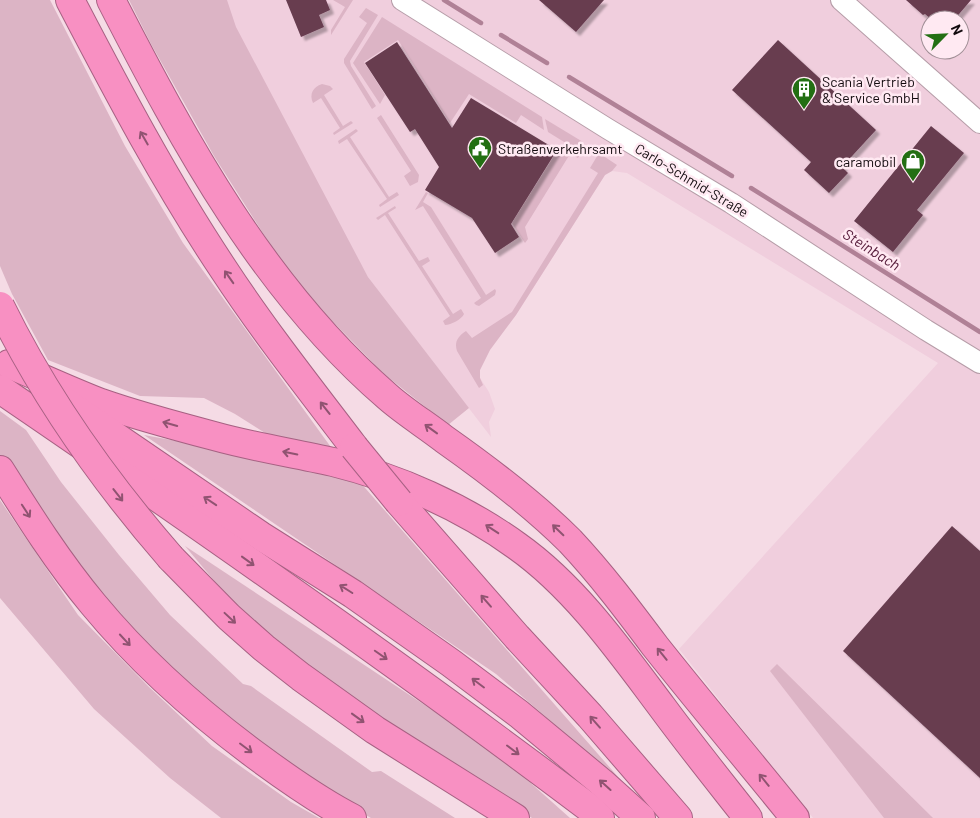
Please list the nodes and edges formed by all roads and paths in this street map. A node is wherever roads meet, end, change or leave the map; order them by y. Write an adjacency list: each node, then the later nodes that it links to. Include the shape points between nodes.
1 (70, 0): 11 (highway, one-way to 1, bridge, via 400,502 279,348 193,222 138,130)
2 (111, 0): 19 (highway, one-way to 2, via 603,578 570,542 504,483 389,398 309,318 256,251 216,189)
3 (402, 0): 7 (street, Carlo-Schmid-Straße, via 731,203)
4 (840, 0): 5 (street)
5 (980, 123)
6 (0, 306): 12 (highway, one-way to 12, bridge, via 70,429 171,558 229,617 301,677 375,730)
7 (980, 363)
8 (3, 370): 10 (highway, one-way to 8, via 582,607 547,571 519,547 452,506 396,481 336,463 216,437); 14 (highway, one-way to 14, via 195,522 450,704); 15 (highway, one-way to 8, via 519,714 405,629)
9 (0, 470): 13 (highway, one-way to 13, via 92,603 149,666 243,746 282,775)
10 (670, 718): 17 (highway); 18 (highway)
11 (669, 808): 16 (highway)
12 (514, 817)
13 (352, 818)
14 (600, 818)
15 (641, 818)
16 (685, 818)
17 (748, 818)
18 (766, 818)
19 (795, 818)

